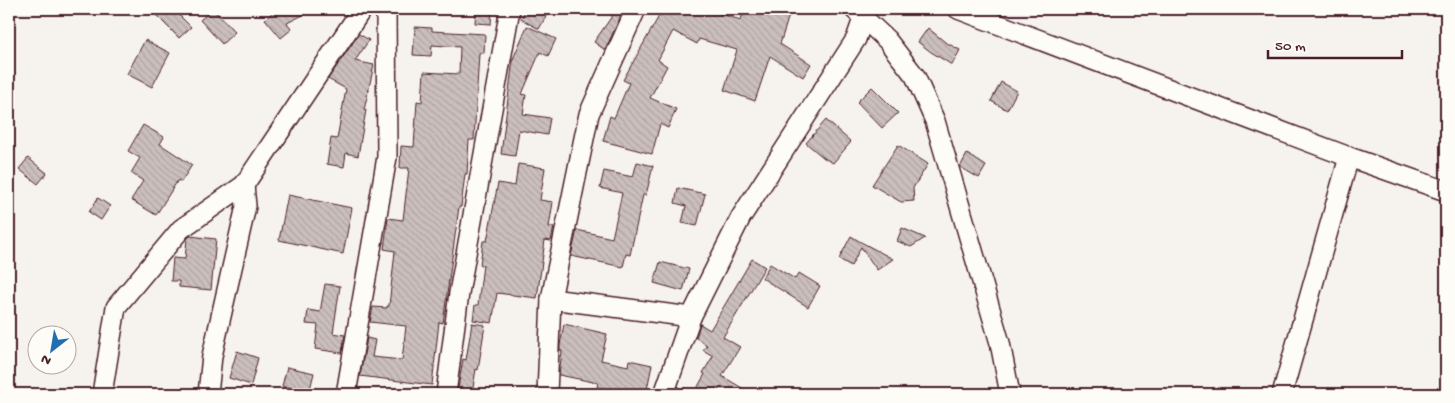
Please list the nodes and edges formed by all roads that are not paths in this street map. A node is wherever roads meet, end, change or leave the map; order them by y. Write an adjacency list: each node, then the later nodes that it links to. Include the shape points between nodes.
1 (362, 9): 8 (street)
2 (386, 9): 14 (street, via 387,157)
3 (510, 9): 15 (street, via 459,292)
4 (636, 9): 10 (street, via 589,114)
5 (958, 9): 7 (street)
6 (859, 14): 11 (street, via 856,39 741,217); 18 (street, via 887,40 915,76 935,121 1000,343)
7 (1349, 157): 9 (street); 19 (street)
8 (244, 185): 12 (street, via 181,229 116,307); 13 (street, via 246,206 212,356)
9 (1446, 192)
10 (551, 299): 11 (street); 16 (street)
11 (691, 317): 17 (street)
12 (102, 394)
13 (208, 394)
14 (346, 394)
15 (446, 394)
16 (546, 394)
17 (664, 394)
18 (1010, 394)
19 (1282, 394)

